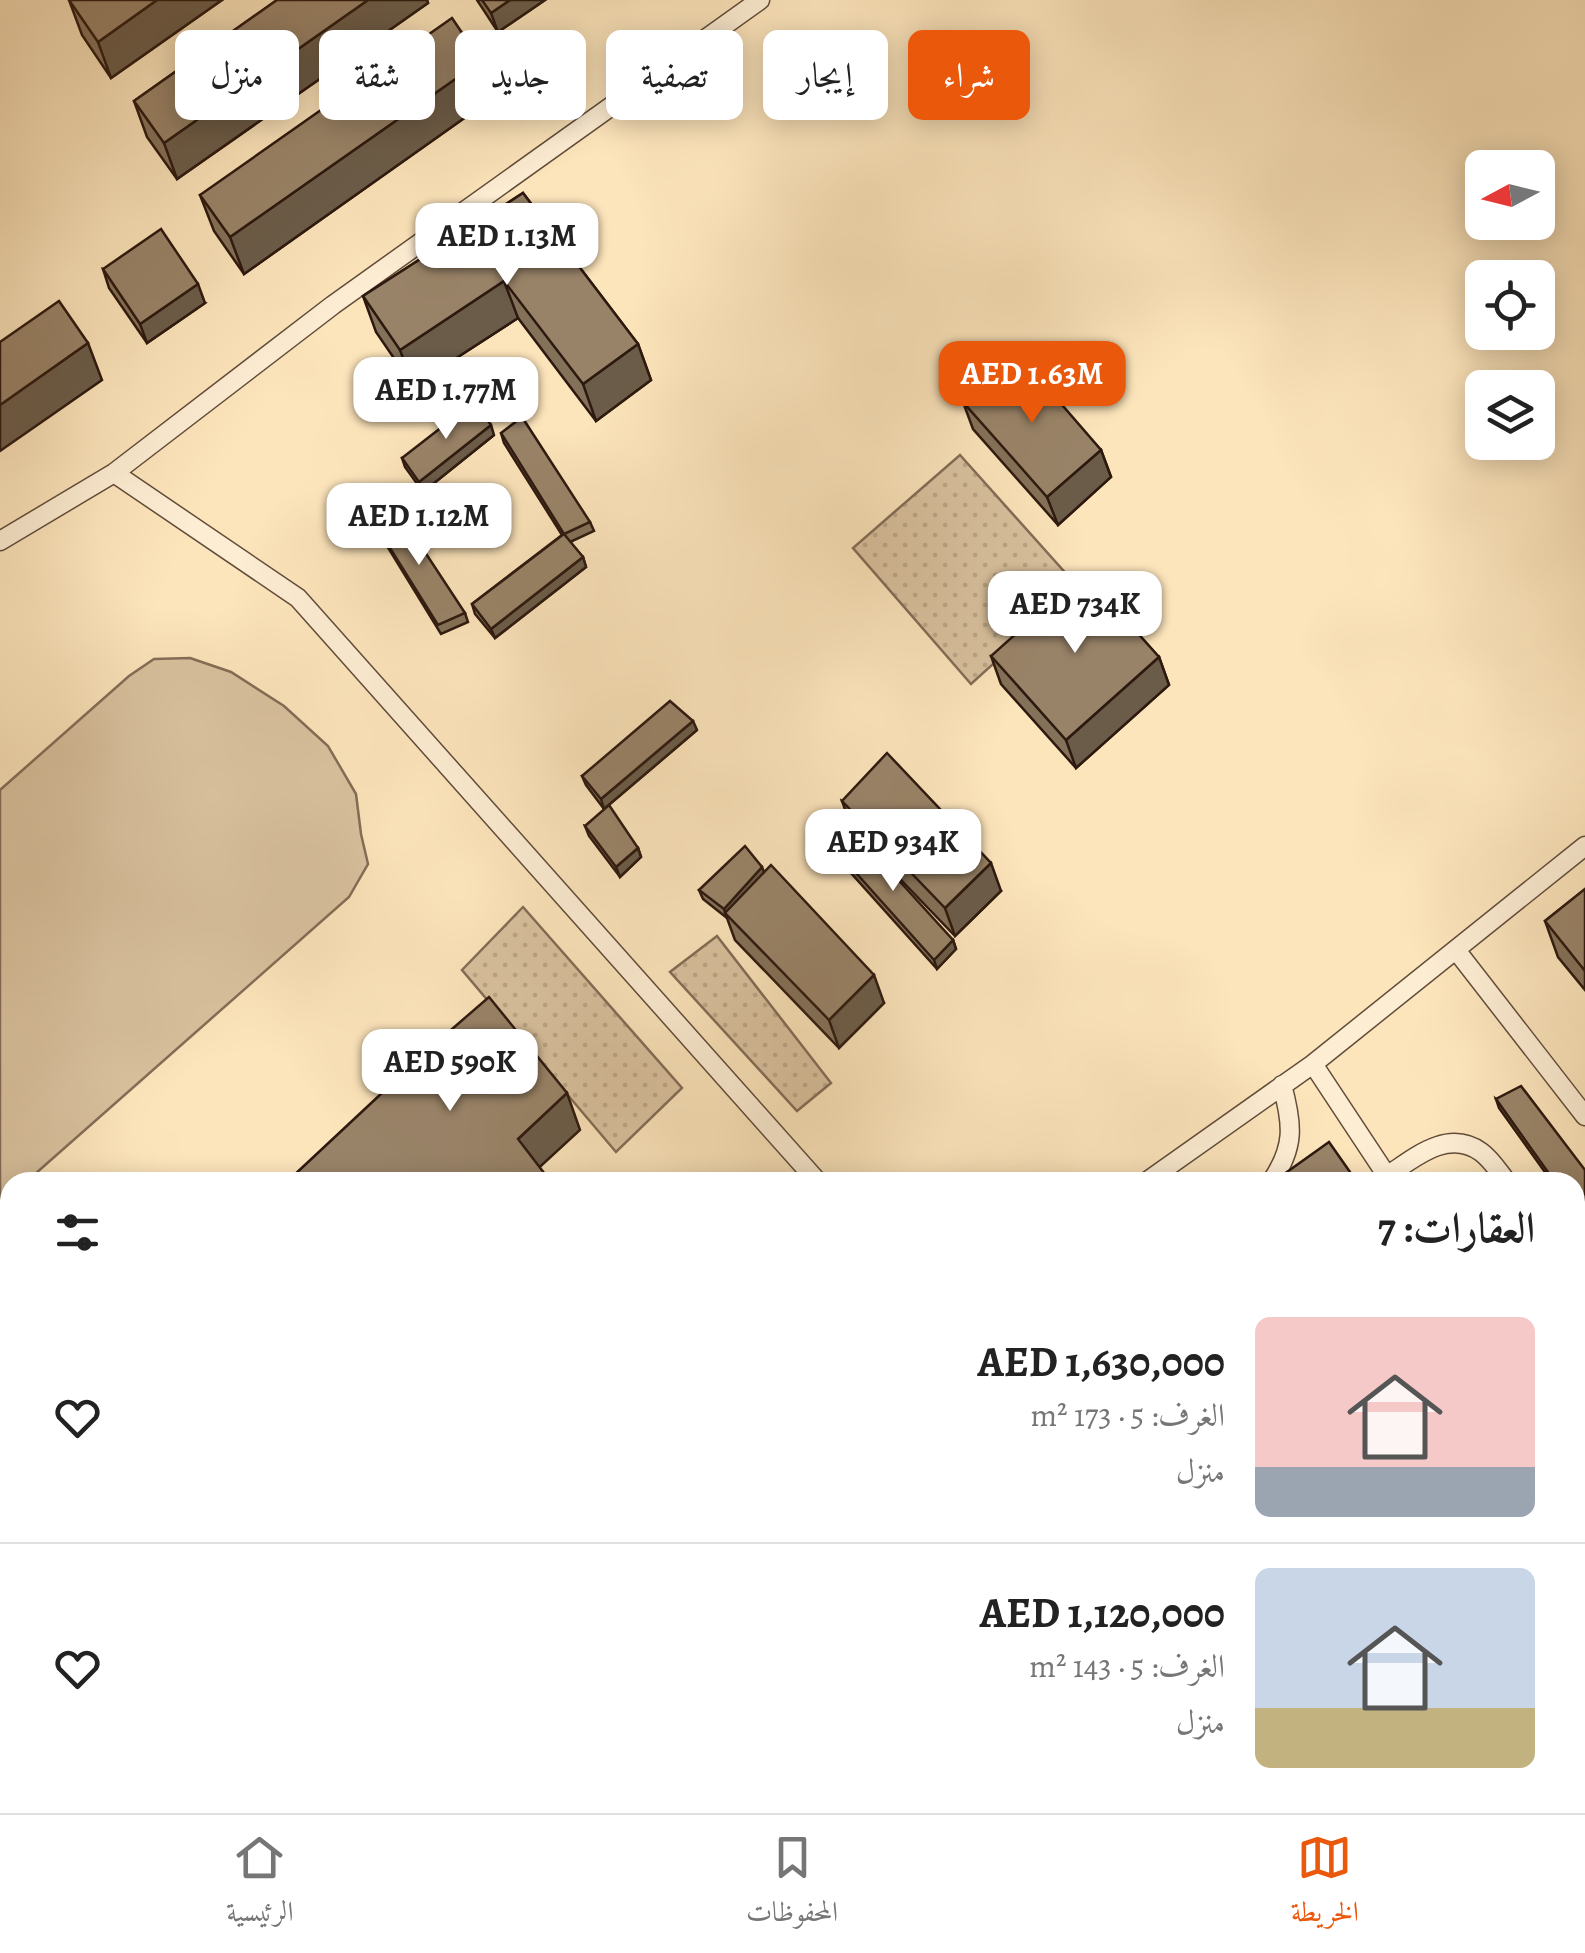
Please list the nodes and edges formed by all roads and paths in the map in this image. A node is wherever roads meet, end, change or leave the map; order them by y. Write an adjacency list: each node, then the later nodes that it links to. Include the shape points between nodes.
1 (760, 0): 2 (lane, via 332,305)
2 (114, 473): 3 (lane); 9 (lane, via 298,598)
3 (0, 541)
4 (1585, 846): 5 (lane)
5 (1456, 950): 6 (lane); 8 (lane)
6 (1313, 1064): 7 (lane); 12 (lane)
7 (1282, 1085): 10 (lane); 11 (lane, via 1291,1117 1288,1151)
8 (1585, 1116)
9 (809, 1172)
10 (1160, 1172)
11 (1276, 1172)
12 (1384, 1172)
13 (1398, 1172): 14 (lane, via 1428,1150 1454,1143 1481,1152)
14 (1498, 1172)

